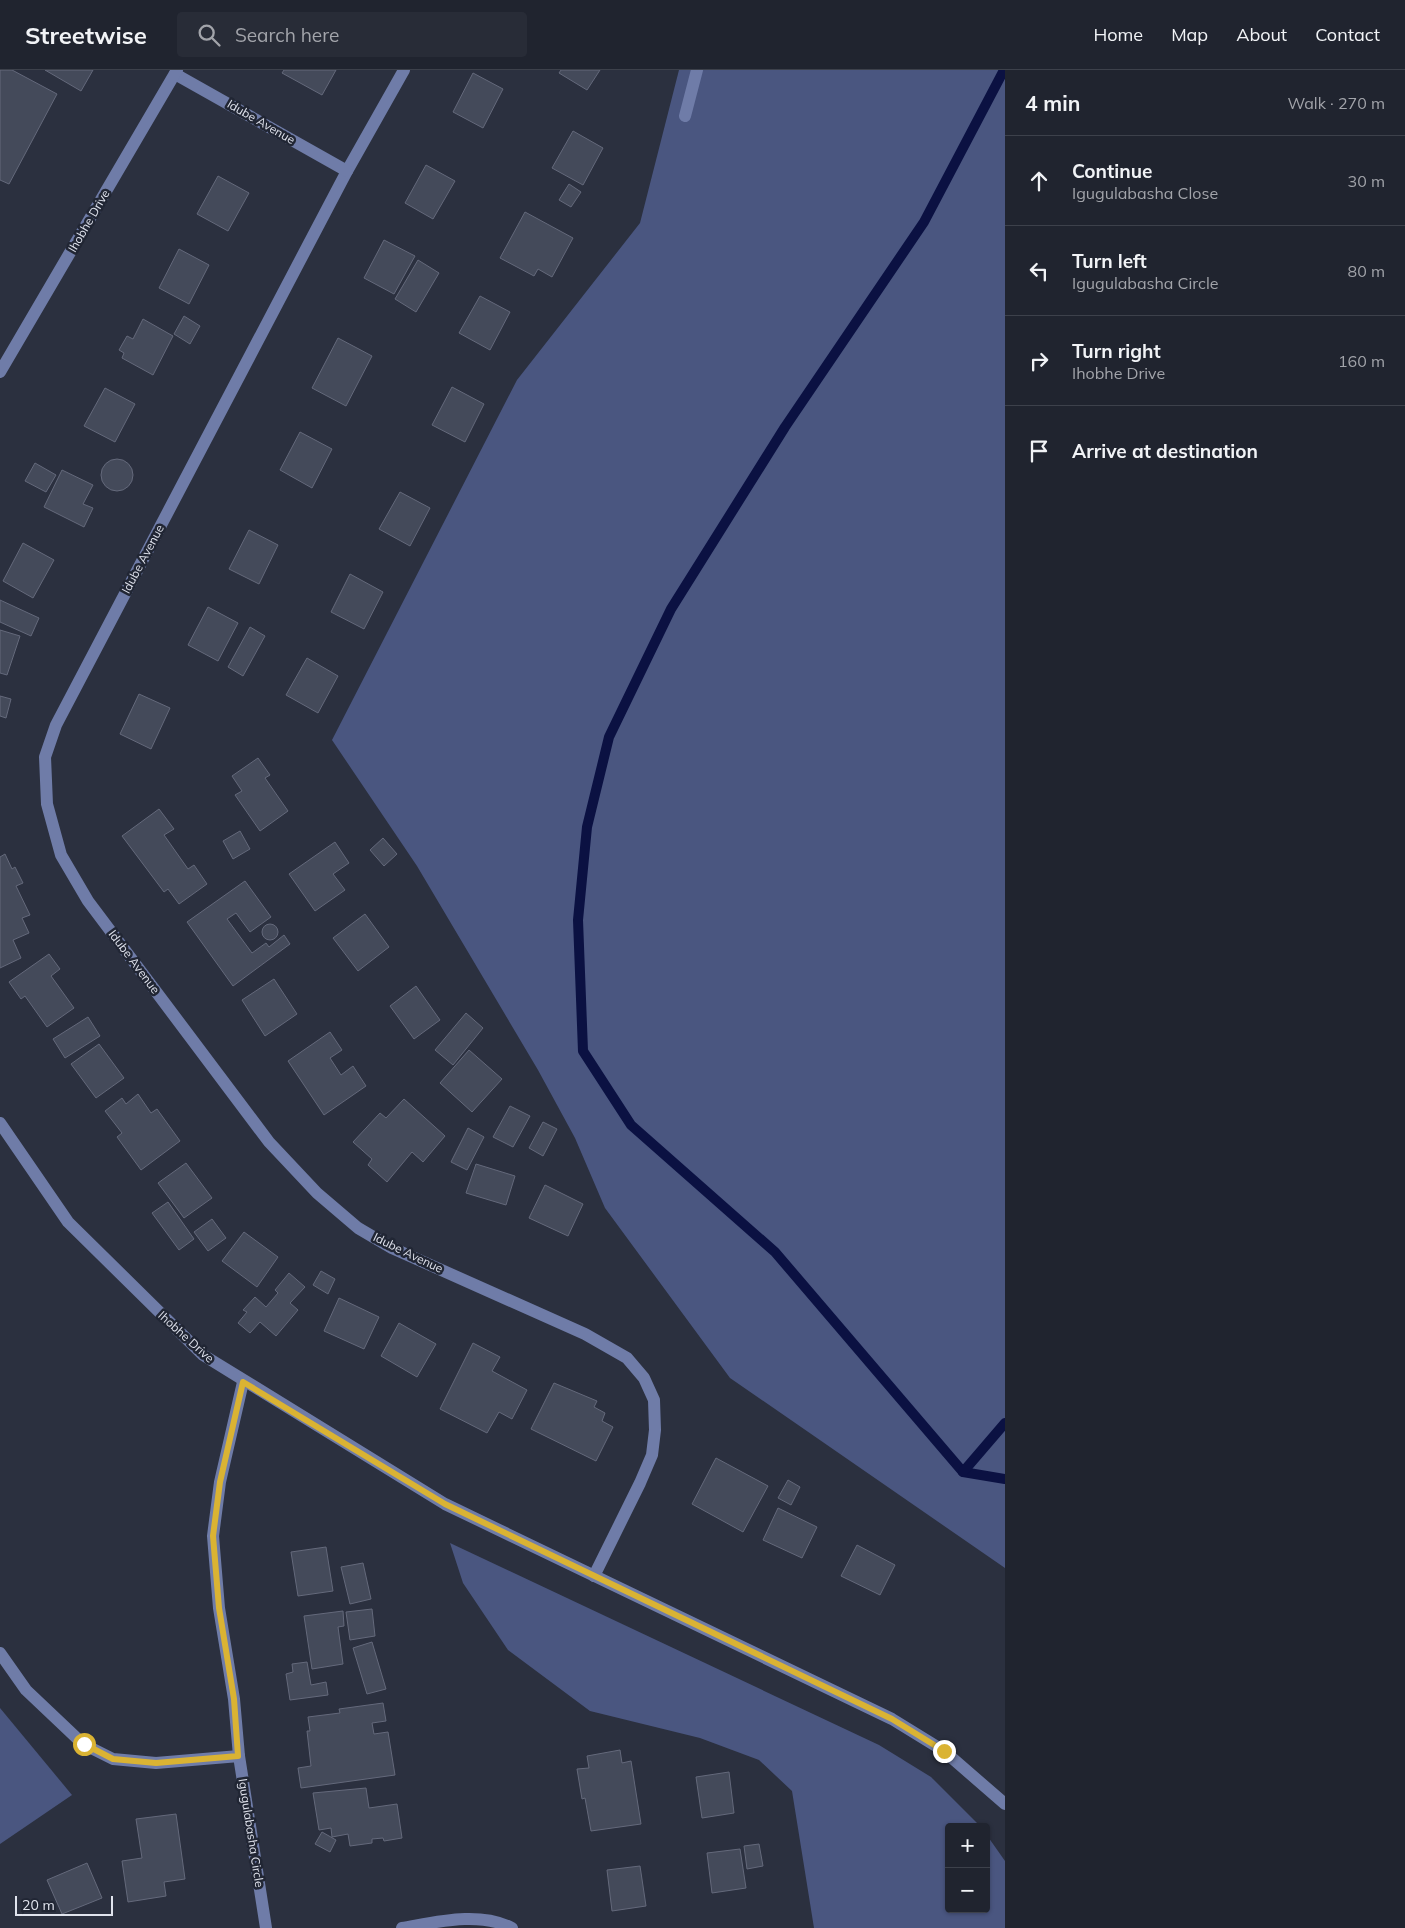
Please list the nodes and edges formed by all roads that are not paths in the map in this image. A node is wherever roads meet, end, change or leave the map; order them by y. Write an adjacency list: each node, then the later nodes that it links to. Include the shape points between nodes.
1 (404, 70): 5 (street, Idube Avenue)
2 (697, 70): 4 (street)
3 (176, 72): 5 (street, Idube Avenue); 6 (street, Ihobhe Drive)
4 (685, 116)
5 (347, 171): 9 (street, Idube Avenue, via 56,725 45,757 47,804 61,855 88,901 269,1142 317,1193 358,1228 392,1248 585,1334 627,1358 644,1378 654,1400 652,1454)
6 (0, 372)
7 (0, 1123): 8 (street, Ihobhe Drive, via 68,1222 203,1355)
8 (243, 1382): 9 (street, Ihobhe Drive, via 445,1504); 11 (street, Igugulabasha Circle, via 220,1482 213,1536)
9 (594, 1576): 12 (street, Ihobhe Drive, via 892,1719 944,1751)
10 (0, 1653): 11 (street, via 26,1690 84,1744 113,1759 156,1763)
11 (238, 1756): 13 (street, Igugulabasha Circle)
12 (1005, 1804)
13 (266, 1928)
14 (402, 1928): 15 (street, via 448,1920 497,1920)
15 (512, 1928)

